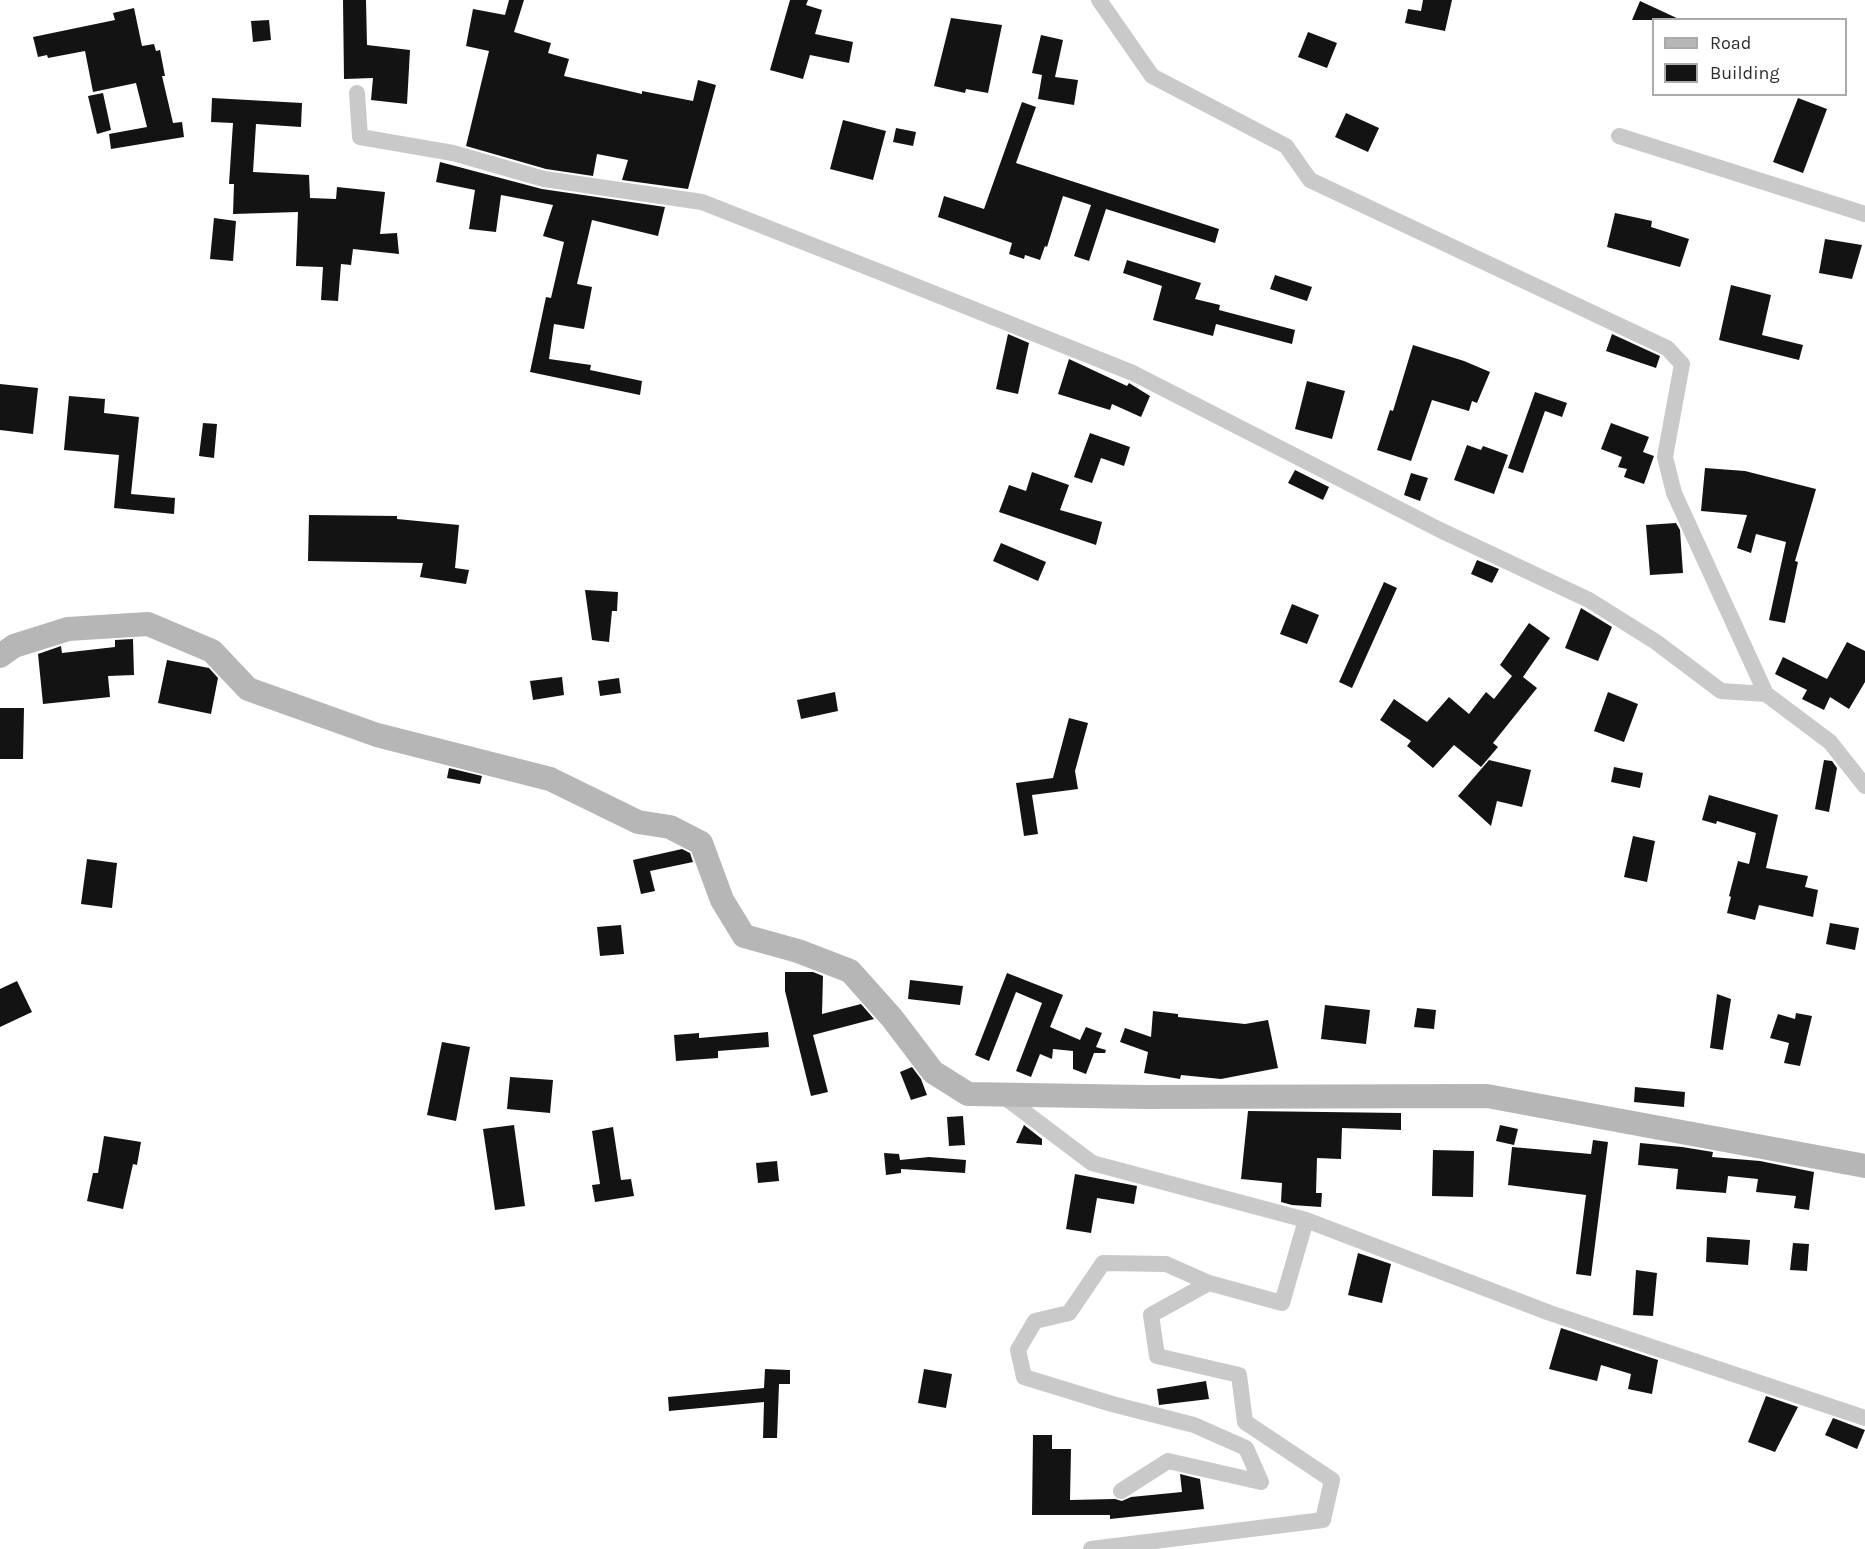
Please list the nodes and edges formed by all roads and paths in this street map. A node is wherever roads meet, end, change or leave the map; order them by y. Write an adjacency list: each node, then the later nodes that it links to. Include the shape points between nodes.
1 (1099, 0): 6 (street, via 1152,76 1286,146 1310,180 1666,348 1682,364 1665,457 1674,494)
2 (357, 93): 6 (street, via 360,137 453,153 544,179 702,202 1133,373 1440,530 1589,600 1656,642 1721,691)
3 (1619, 136): 4 (street)
4 (1865, 214)
5 (0, 656): 8 (street, via 14,646 68,629 148,624 212,651 248,689 377,735 550,779 638,822 670,827 701,843 722,900 744,936 850,971 933,1072 968,1094)
6 (1766, 694): 7 (street, via 1830,742)
7 (1865, 786)
8 (1002, 1095): 9 (street, via 1487,1096); 10 (street, via 1092,1163)
9 (1865, 1166)
10 (1306, 1220): 11 (street, via 1282,1303); 12 (street, via 1550,1313)
11 (1209, 1283): 13 (street, via 1166,1264 1103,1263 1069,1313 1035,1321 1018,1350 1024,1377 1194,1425 1246,1448 1262,1482 1168,1461); 14 (street, via 1151,1315 1157,1356 1239,1375 1245,1422 1332,1480 1323,1520)
12 (1865, 1418)
13 (1121, 1491)
14 (1091, 1549)

